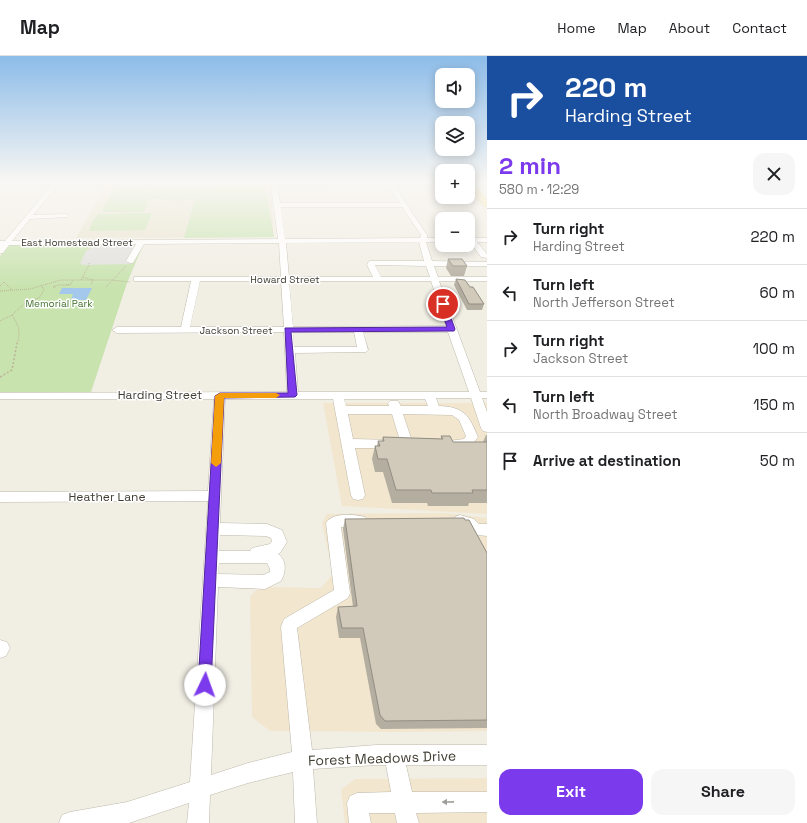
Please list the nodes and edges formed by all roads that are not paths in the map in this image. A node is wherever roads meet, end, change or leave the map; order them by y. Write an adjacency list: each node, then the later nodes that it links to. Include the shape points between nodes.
1 (27, 218): 11 (street)
2 (279, 218): 4 (street)
3 (413, 218): 5 (street, via 424,235)
4 (282, 240): 5 (street, East Homestead Street); 9 (street, East Homestead Street); 21 (street)
5 (422, 240): 6 (street, East Homestead Street); 17 (street)
6 (435, 240)
7 (475, 240): 8 (street)
8 (487, 240)
9 (142, 241): 10 (street, East Homestead Street); 16 (street)
10 (101, 242): 11 (street, East Homestead Street); 13 (street)
11 (4, 243): 14 (street)
12 (475, 245): 15 (street)
13 (97, 249)
14 (0, 252)
15 (487, 256)
16 (130, 261)
17 (428, 263): 18 (street); 22 (street, via 372,263); 23 (street)
18 (487, 264)
19 (136, 279): 20 (street, Howard Street)
20 (196, 279): 21 (street, Howard Street); 27 (street)
21 (285, 279): 22 (street, Howard Street); 28 (street)
22 (378, 279): 23 (street, Howard Street)
23 (434, 279): 24 (street, Howard Street); 25 (street)
24 (487, 279)
25 (451, 329): 29 (street, Jackson Street); 36 (street)
26 (117, 330): 27 (street, Jackson Street)
27 (185, 330): 28 (street, Jackson Street)
28 (288, 330): 30 (street, Jackson Street); 31 (street)
29 (358, 330): 30 (street, Jackson Street); 30 (street, via 362,350)
30 (328, 340): 31 (street)
31 (289, 350): 32 (street)
32 (292, 395): 33 (street, Harding Street); 39 (street, Harding Street)
33 (338, 395): 34 (street, Harding Street); 40 (street)
34 (391, 395): 35 (street, Harding Street); 41 (street)
35 (429, 395): 36 (street, Harding Street); 42 (street)
36 (475, 395): 37 (street, Harding Street); 43 (street)
37 (487, 395)
38 (0, 396): 39 (street, Harding Street)
39 (220, 396): 50 (street)
40 (341, 410): 41 (street); 45 (street)
41 (396, 410): 42 (street); 46 (street)
42 (436, 410): 48 (street, via 454,410 464,417 472,437 467,444)
43 (484, 410): 44 (street)
44 (487, 428)
45 (348, 442): 46 (street); 49 (street)
46 (407, 444): 47 (street)
47 (422, 444)
48 (444, 444)
49 (358, 495)
50 (214, 496): 51 (street, Heather Lane); 54 (street)
51 (0, 497)
52 (373, 521): 60 (street, via 333,522 342,593 289,627)
53 (449, 521): 55 (street, via 466,521)
54 (213, 529): 56 (street); 56 (street, via 267,530 278,534 280,542 275,549 265,552)
55 (481, 535)
56 (211, 554): 57 (street); 57 (street, via 270,557 276,561 278,569 276,576 265,582)
57 (210, 580): 61 (street)
58 (487, 755): 59 (street, Forest Meadows Drive)
59 (394, 756): 60 (street, Forest Meadows Drive); 63 (street)
60 (303, 760): 61 (street, Forest Meadows Drive, via 226,779); 66 (street)
61 (199, 789): 64 (street, Forest Meadows Drive, via 126,813); 65 (street)
62 (487, 802): 63 (street, one-way to 63)
63 (404, 803): 67 (street, via 357,803); 68 (street)
64 (70, 823)
65 (198, 823)
66 (306, 823)
67 (360, 823)
68 (408, 823)

